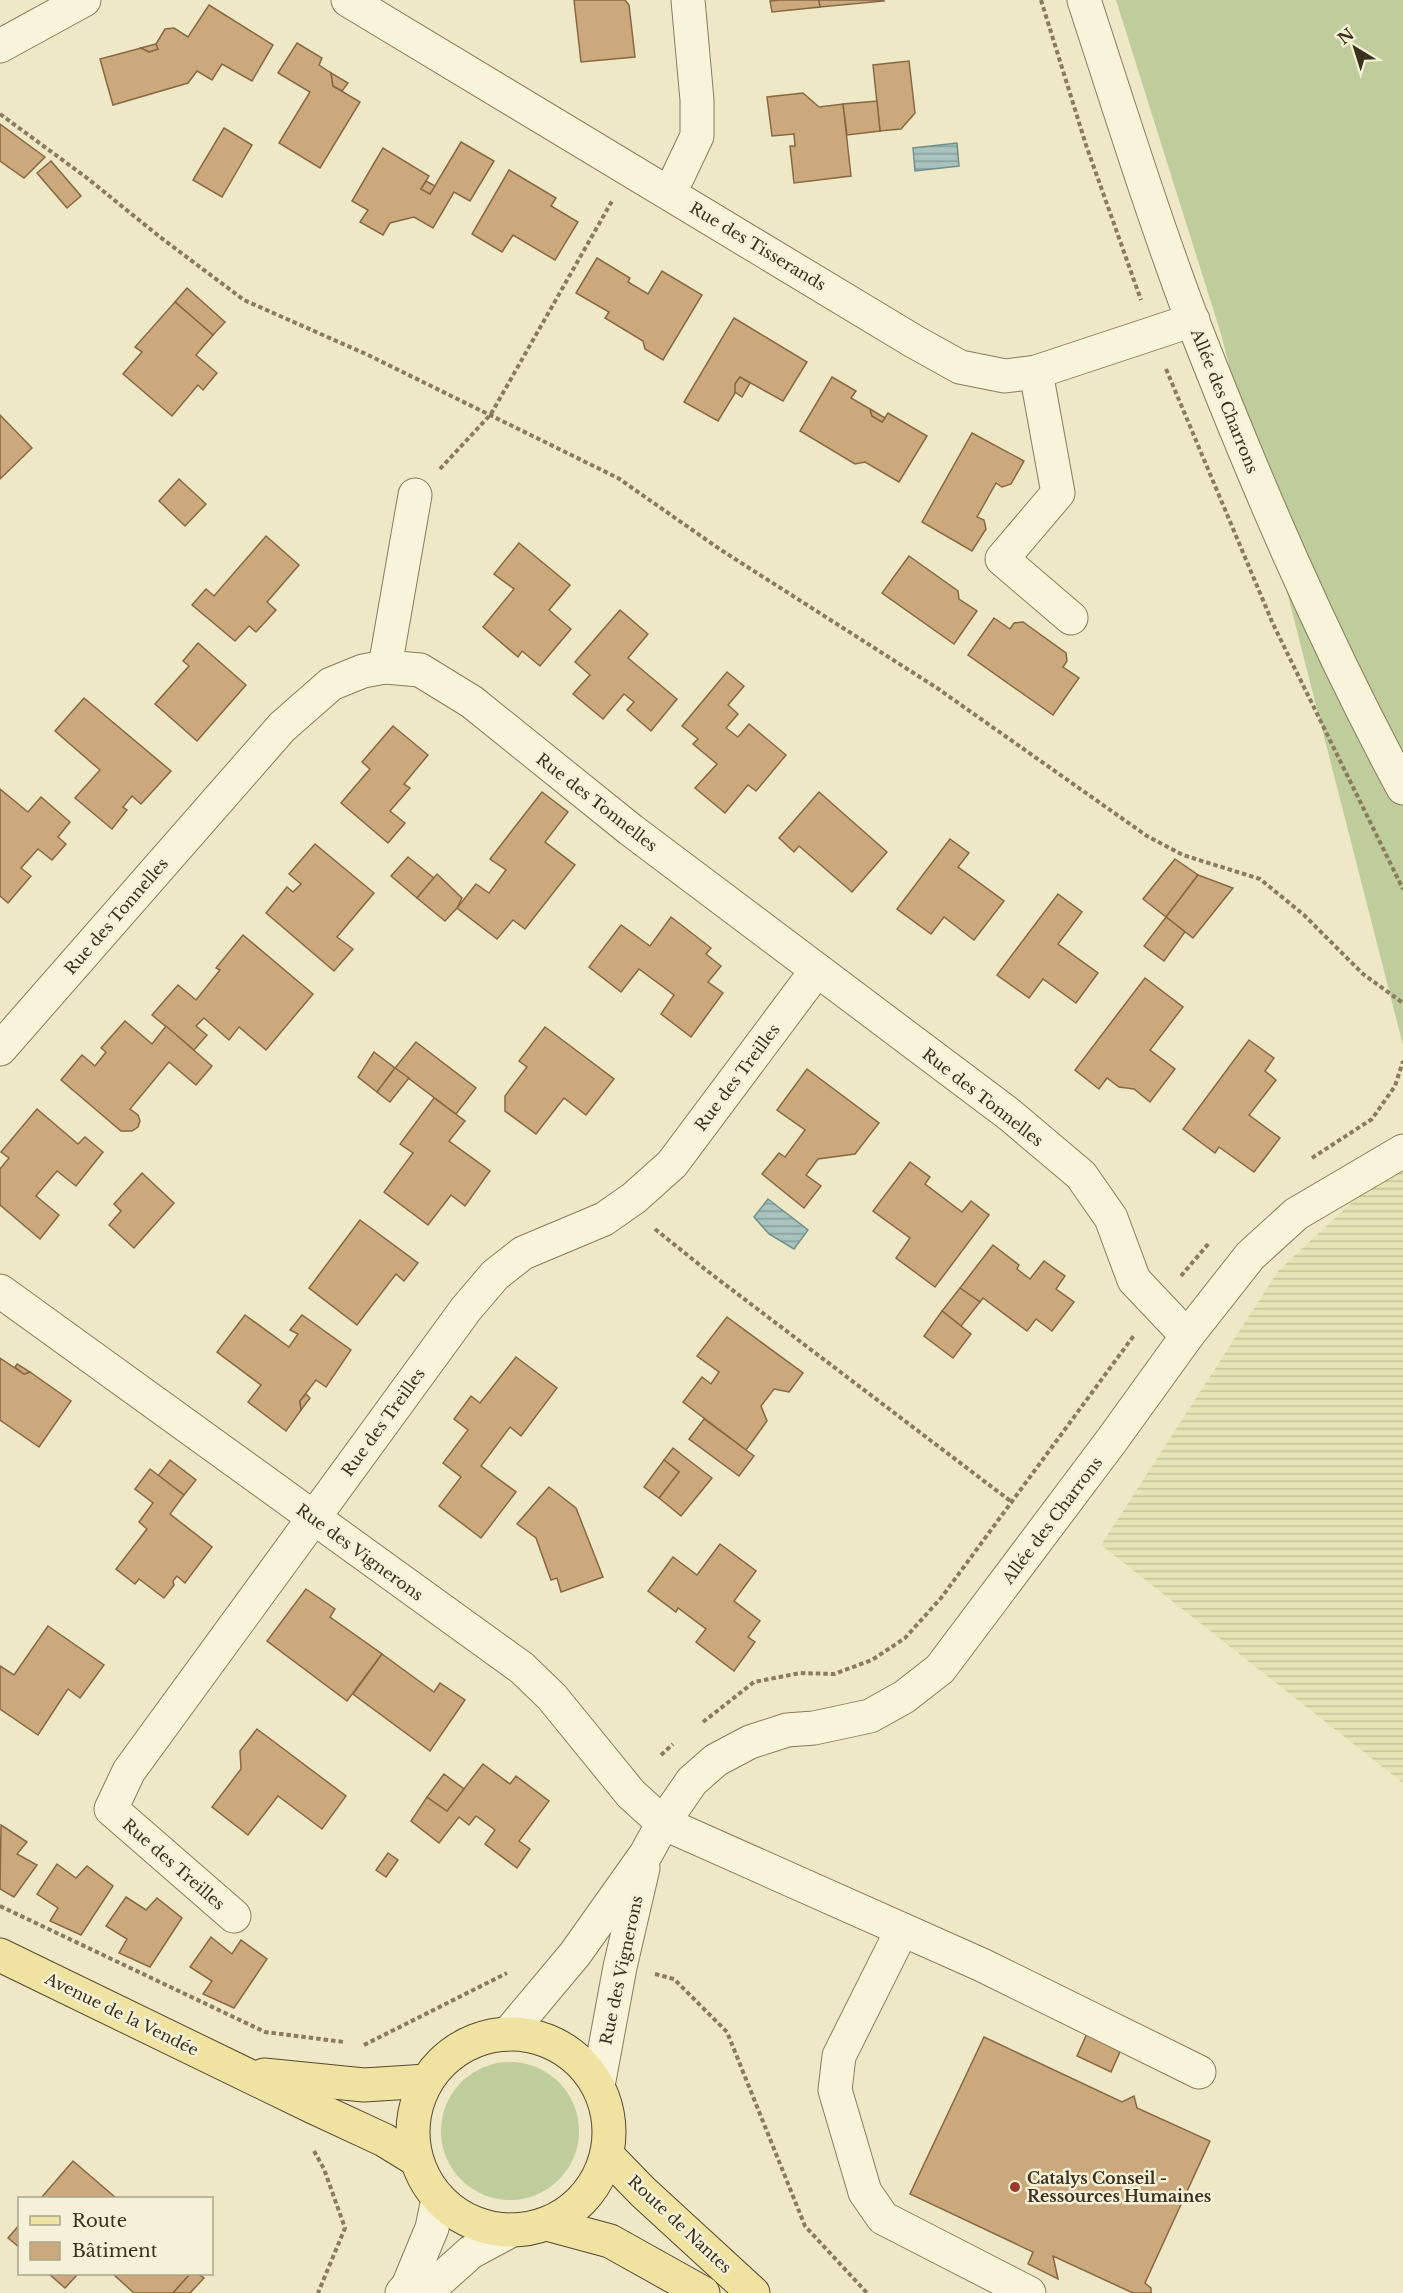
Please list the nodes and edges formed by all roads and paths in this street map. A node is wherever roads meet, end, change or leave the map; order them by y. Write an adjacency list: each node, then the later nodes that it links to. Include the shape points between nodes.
1 (84, 0): 6 (street)
2 (348, 0): 9 (street, Rue des Tisserands)
3 (688, 0): 10 (street, via 697,136)
4 (1041, 0): 12 (path, via 1107,208)
5 (1084, 0): 11 (street, Allée des Charrons)
6 (48, 9): 7 (street)
7 (0, 46)
8 (0, 114): 14 (path, via 243,300)
9 (630, 170): 10 (street, Rue des Tisserands); 14 (path)
10 (670, 193): 13 (street, Rue des Tisserands, via 960,367 1005,376)
11 (1193, 320): 12 (street, Rue des Tisserands); 18 (street, Allée des Charrons, via 1310,602)
12 (1154, 334): 13 (street, Rue des Tisserands)
13 (1036, 372): 16 (street, via 1058,493 1002,559)
14 (491, 414): 15 (path); 20 (path, via 618,478 721,550 937,688 1147,836 1183,855 1260,879 1304,915 1364,974)
15 (415, 495): 17 (street)
16 (1071, 618)
17 (385, 667): 19 (street, Rue des Tonnelles, via 420,670 472,702 631,830); 21 (street, Rue des Tonnelles, via 331,684 282,728)
18 (1403, 788)
19 (817, 970): 25 (street, Rue des Treilles, via 672,1164); 28 (street, Rue des Tonnelles, via 1010,1116 1081,1175 1111,1218 1134,1280)
20 (1403, 1003)
21 (0, 1049)
22 (1403, 1061): 24 (path, via 1395,1086 1372,1119)
23 (1403, 1151): 29 (street, Allée des Charrons, via 1296,1214 1250,1256)
24 (1309, 1160)
25 (625, 1204): 30 (path); 31 (street, Rue des Treilles, via 604,1219 522,1253 495,1275)
26 (1212, 1240): 28 (path)
27 (0, 1290): 31 (street, Rue des Vignerons)
28 (1157, 1306): 29 (street, Rue des Tonnelles); 30 (path)
29 (1187, 1335): 35 (street, Allée des Charrons, via 940,1670 870,1716 787,1730 750,1742 716,1760 692,1781)
30 (1013, 1503): 32 (path, via 941,1598 905,1638 872,1660 834,1674 800,1673 754,1682)
31 (313, 1518): 34 (street, Rue des Vignerons, via 522,1668 552,1696); 38 (street, Rue des Treilles, via 129,1771 111,1809)
32 (699, 1725)
33 (682, 1737): 34 (path, via 665,1750)
34 (631, 1794): 35 (street, Rue des Vignerons)
35 (663, 1823): 36 (street, Rue des Vignerons); 39 (street)
36 (646, 1854): 42 (street, Rue des Vignerons, via 575,1954); 46 (street, Rue des Vignerons)
37 (0, 1906): 41 (path)
38 (234, 1916)
39 (902, 1930): 43 (street); 58 (street, via 839,2056 835,2090 865,2192 883,2218)
40 (0, 1956): 44 (main road, Avenue de la Vendée)
41 (265, 2032)
42 (508, 2034): 45 (main road, via 476,2040 448,2056); 46 (main road, via 535,2036 560,2046 582,2064)
43 (1199, 2072)
44 (244, 2073): 45 (main road, Avenue de la Vendée, via 364,2085); 49 (main road, Avenue de la Vendée)
45 (427, 2081): 49 (main road, via 416,2105 412,2132)
46 (598, 2086): 48 (main road, via 609,2131)
47 (311, 2144): 53 (path, via 345,2228)
48 (607, 2155): 51 (main road, via 595,2184 574,2208); 57 (main road, Route de Nantes)
49 (416, 2159): 50 (main road, via 424,2180)
50 (438, 2199): 52 (main road, via 468,2220 485,2227); 54 (street, via 432,2228)
51 (547, 2224): 52 (main road); 56 (main road, via 610,2241)
52 (512, 2230): 55 (street, via 471,2252)
53 (318, 2293)
54 (402, 2293)
55 (425, 2293)
56 (703, 2293)
57 (753, 2293)
58 (1029, 2293)

